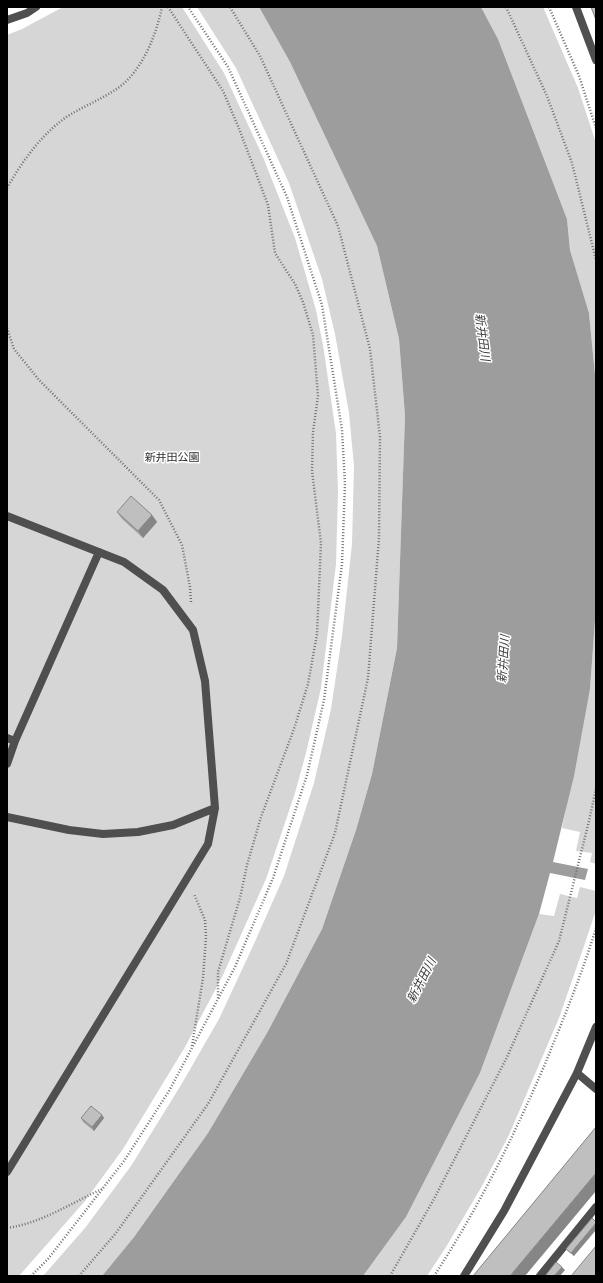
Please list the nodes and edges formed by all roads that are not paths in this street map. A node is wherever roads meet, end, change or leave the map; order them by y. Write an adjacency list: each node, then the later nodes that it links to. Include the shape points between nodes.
1 (36, 7): 3 (street)
2 (576, 7): 4 (street)
3 (7, 20)
4 (596, 60)
5 (7, 516): 6 (street)
6 (99, 552): 8 (street); 10 (street, via 124,562 163,590 193,630 205,681)
7 (7, 738): 8 (street)
8 (15, 741): 9 (street)
9 (7, 764)
10 (215, 808): 11 (street, via 173,825 138,832 103,834 69,830); 15 (street, via 208,844)
11 (7, 815)
12 (596, 1027): 13 (street)
13 (577, 1073): 14 (street); 17 (street, via 504,1211)
14 (596, 1089)
15 (7, 1172)
16 (596, 1207): 18 (street)
17 (464, 1276)
18 (540, 1276)

